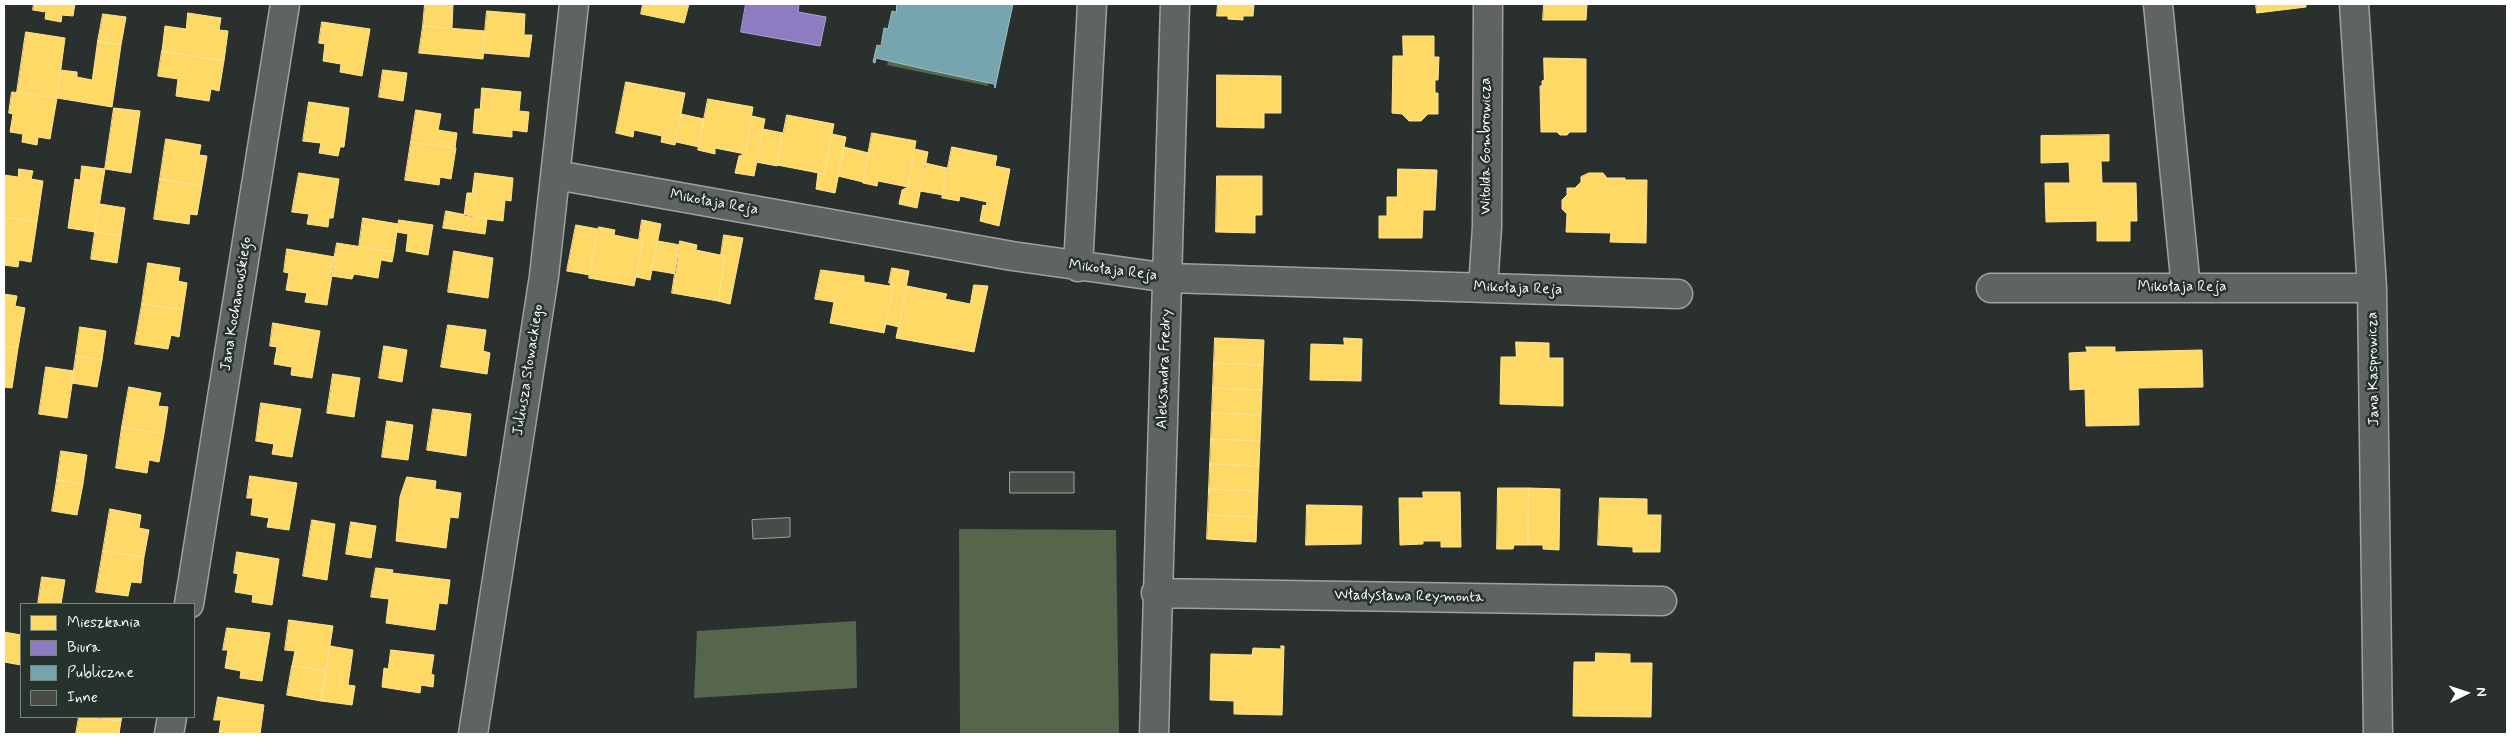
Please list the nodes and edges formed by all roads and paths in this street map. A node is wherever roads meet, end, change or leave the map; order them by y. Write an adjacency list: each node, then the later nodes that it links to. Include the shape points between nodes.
1 (285, 4): 18 (street, Jana Kochanowskiego)
2 (574, 4): 8 (street, Juliusza Słowackiego)
3 (1092, 4): 9 (street)
4 (1176, 4): 10 (street, Aleksandra Fredry)
5 (1488, 4): 11 (street, Witolda Gombrowicza, via 1487,227)
6 (2158, 4): 13 (street)
7 (2354, 4): 14 (street, Jana Kasprowicza)
8 (556, 174): 9 (street, Mikołaja Reja); 21 (street, Juliusza Słowackiego, via 544,276)
9 (1078, 267): 10 (street, Mikołaja Reja)
10 (1169, 278): 11 (street, Mikołaja Reja); 16 (street, Aleksandra Fredry)
11 (1483, 288): 15 (street, Mikołaja Reja)
12 (1992, 288): 13 (street, Mikołaja Reja)
13 (2186, 288): 14 (street, Mikołaja Reja)
14 (2372, 288): 23 (street, Jana Kasprowicza)
15 (1678, 294)
16 (1156, 593): 17 (street, Władysława Reymonta); 22 (street, Aleksandra Fredry)
17 (1662, 601)
18 (190, 603)
19 (172, 718): 20 (street)
20 (169, 734)
21 (473, 734)
22 (1154, 734)
23 (2378, 734)

